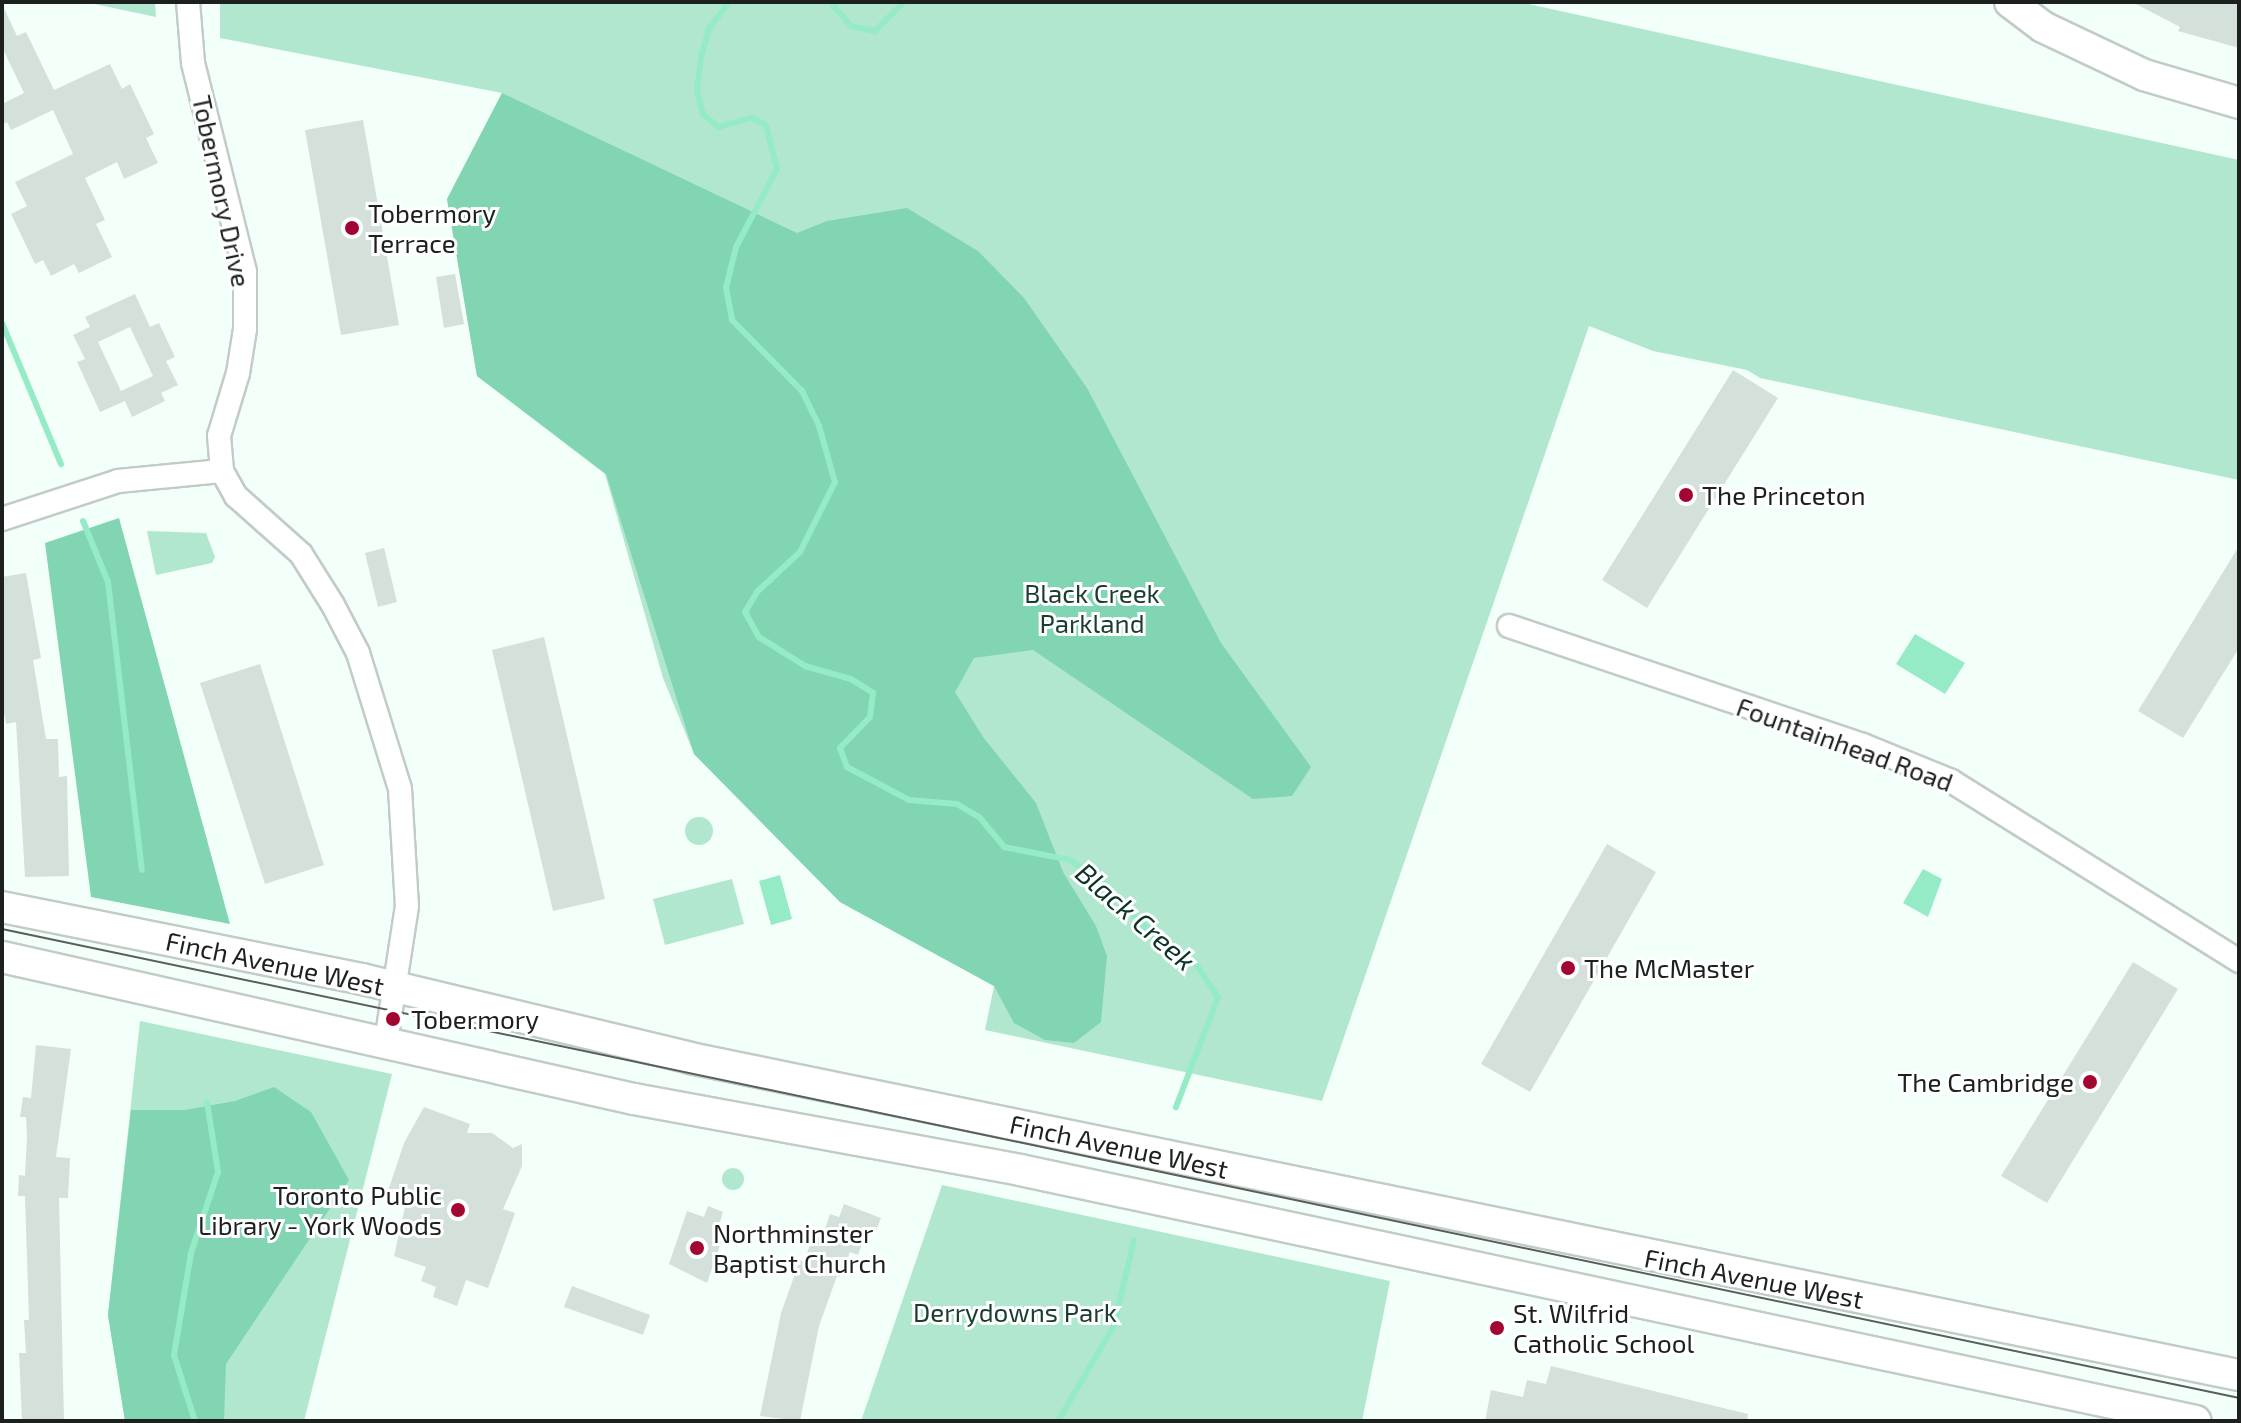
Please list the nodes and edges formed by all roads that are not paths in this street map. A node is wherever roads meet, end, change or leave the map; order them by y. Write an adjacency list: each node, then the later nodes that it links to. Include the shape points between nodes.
1 (188, 2): 6 (street, Tobermory Drive, via 193,63 245,272 245,329 219,436)
2 (2010, 2): 3 (main road, via 2043,27)
3 (2144, 75): 4 (main road); 5 (main road)
4 (2239, 92)
5 (2239, 103)
6 (222, 471): 7 (street, via 118,481); 12 (street, via 236,496 301,554 325,590 358,653 387,738 402,804 407,906)
7 (2, 519)
8 (1509, 626): 11 (street, Fountainhead Road, via 1863,745 1951,781)
9 (2, 907): 12 (main road, Finch Avenue West)
10 (2, 957): 13 (main road, Finch Avenue West)
11 (2239, 961)
12 (397, 989): 13 (street); 14 (main road, Finch Avenue West, via 690,1058)
13 (386, 1041): 15 (main road, Finch Avenue West, via 634,1099 1020,1170)
14 (2239, 1375)
15 (2196, 1421)

